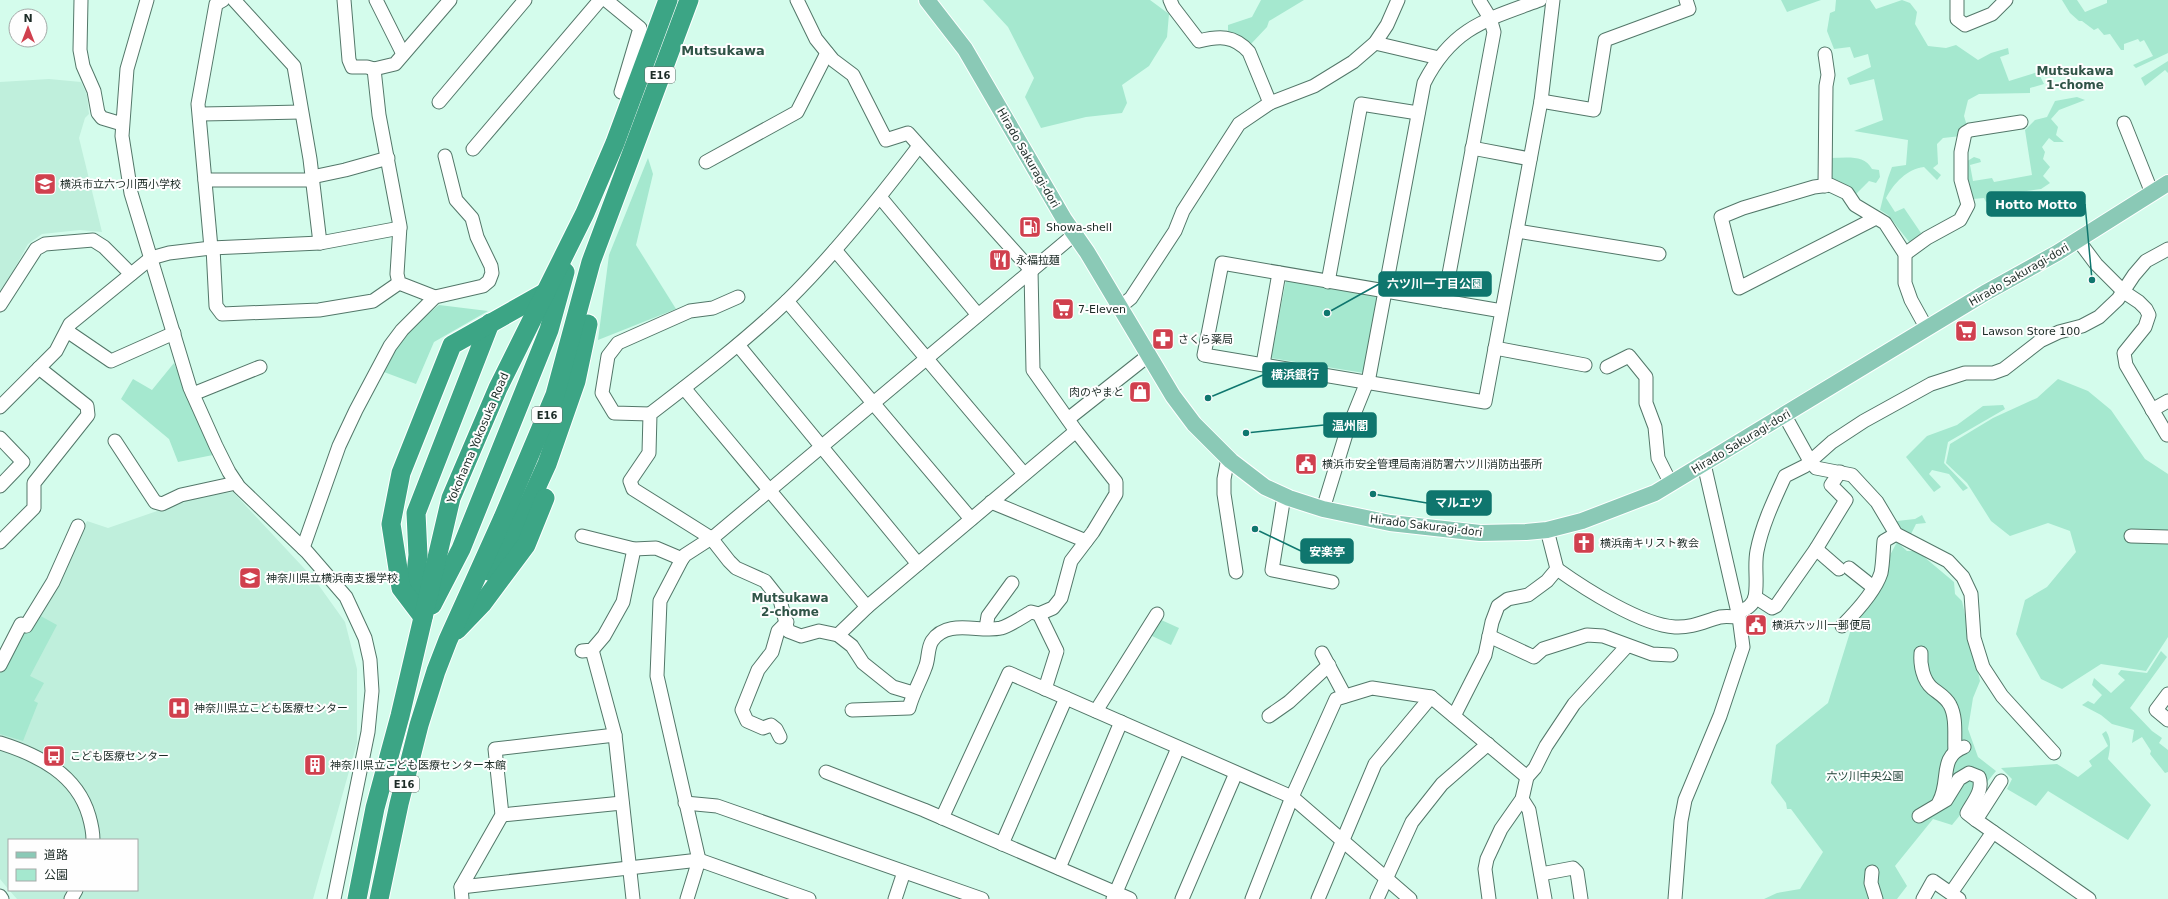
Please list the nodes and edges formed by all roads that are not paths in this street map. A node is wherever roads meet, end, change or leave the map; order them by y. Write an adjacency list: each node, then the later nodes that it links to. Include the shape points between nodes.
1 (81, 0): 39 (street, via 80,50 83,66 94,91 98,113 102,118)
2 (223, 0): 36 (street, via 216,4 208,33 198,104)
3 (234, 0): 34 (street, via 294,66)
4 (344, 0): 29 (street, via 349,60 352,67)
5 (376, 0): 26 (street)
6 (450, 0): 26 (street)
7 (525, 0): 32 (street)
8 (600, 0): 43 (street)
9 (606, 0): 30 (street, via 640,28)
10 (668, 0): 40 (highway, Yokohama Yokosuka Road / E16)
11 (689, 0): 40 (highway, Yokohama Yokosuka Road / E16)
12 (797, 0): 25 (street, via 816,39)
13 (927, 0): 57 (main road, Hirado Sakuragi-dori, via 965,49)
14 (1170, 0): 33 (street, via 1173,8 1198,41 1219,36 1244,46 1252,58)
15 (1398, 0): 24 (street, via 1387,25)
16 (1479, 0): 23 (street)
17 (1540, 0): 23 (street)
18 (1554, 0): 31 (street)
19 (1686, 0): 31 (street, via 1689,8 1605,40 1594,110)
20 (1957, 0): 21 (street, via 1957,19 1965,25 1992,14)
21 (2006, 0)
22 (149, 6): 39 (street, via 127,69)
23 (1490, 18): 28 (street, via 1462,34); 42 (street, via 1494,32)
24 (1375, 43): 28 (street); 33 (street, via 1353,62 1314,86)
25 (827, 53): 41 (street, via 853,75 886,140 908,133); 47 (street, via 797,112)
26 (403, 54): 29 (street, via 396,64)
27 (1825, 54): 51 (street, via 1828,75)
28 (1439, 58): 35 (street, via 1424,83)
29 (374, 69): 45 (street, via 379,115)
30 (621, 92)
31 (1541, 101): 46 (street)
32 (439, 102)
33 (1270, 103): 80 (street, via 1239,124 1182,211 1175,231 1130,298)
34 (301, 112): 36 (street); 48 (street)
35 (1418, 113): 70 (street, via 1361,104); 73 (street)
36 (200, 114): 49 (street)
37 (2021, 122): 64 (street, via 1970,130 1965,134 1961,152 1961,180 1968,205 1960,220 1927,238)
38 (2124, 123): 52 (street)
39 (122, 124): 65 (street, via 131,193)
40 (624, 146): 66 (highway, Yokohama Yokosuka Road / E16); 72 (highway, Yokohama Yokosuka Road / E16, via 577,231)
41 (918, 146): 53 (street); 67 (street)
42 (1472, 148): 46 (street); 78 (street)
43 (474, 149)
44 (445, 156): 75 (street, via 456,200 472,218 492,274 483,286)
45 (388, 158): 48 (street); 55 (street)
46 (1530, 159): 56 (street)
47 (706, 162)
48 (312, 178): 49 (street); 59 (street)
49 (205, 180): 60 (street)
50 (2168, 183): 52 (main road, Hirado Sakuragi-dori)
51 (1825, 186): 54 (street, via 1830,185 1847,193 1855,205); 54 (street, via 1753,205 1721,217 1739,288)
52 (2152, 193): 58 (main road, Hirado Sakuragi-dori)
53 (880, 197): 62 (street); 83 (street)
54 (1876, 218): 64 (street, via 1885,223)
55 (400, 228): 59 (street); 71 (street, via 397,274)
56 (1517, 231): 63 (street); 82 (street)
57 (1075, 234): 67 (street); 80 (main road, Hirado Sakuragi-dori)
58 (2078, 240): 74 (street, via 2096,264); 84 (main road, Hirado Sakuragi-dori)
59 (320, 243): 60 (street)
60 (212, 248): 65 (street, via 169,253); 71 (street, via 216,306 222,314 318,310 373,301)
61 (2168, 249): 74 (street, via 2146,261)
62 (835, 250): 77 (street); 93 (street)
63 (1659, 254)
64 (1905, 254): 84 (street, via 1905,283)
65 (151, 258): 69 (street); 87 (street)
66 (594, 259): 90 (highway, via 593,300); 144 (highway, via 573,362 538,461); 153 (highway, Yokohama Yokosuka Road / E16, via 555,395)
67 (1031, 270): 83 (street); 108 (street, via 1033,370)
68 (1279, 273): 70 (street); 94 (street); 94 (street, via 1222,263 1204,354)
69 (131, 274): 79 (street, via 104,247 93,240 45,244 36,249); 85 (street, via 70,324)
70 (1328, 282): 73 (street)
71 (399, 283): 75 (street)
72 (554, 289): 81 (highway, Yokohama Yokosuka Road / E16); 91 (highway); 140 (highway, via 551,303)
73 (1386, 292): 78 (street); 99 (street)
74 (2124, 292): 105 (street, via 2139,302 2149,315 2141,334 2124,353 2126,365); 115 (street, via 2099,317 2082,326 2040,340 2004,369 1993,373 1965,373 1931,384 1864,421 1832,442)
75 (435, 297): 136 (street, via 390,346 356,410 339,446)
76 (738, 297): 106 (street, via 713,308 690,311 677,316 618,343 611,352 608,356 602,394 614,413)
77 (787, 301): 88 (street); 104 (street)
78 (1444, 301): 82 (street)
79 (0, 305)
80 (1120, 307): 92 (main road, Hirado Sakuragi-dori)
81 (523, 309): 86 (highway); 139 (highway, via 460,424 428,511 428,523); 140 (highway, via 471,480); 149 (highway, Yokohama Yokosuka Road / E16, via 498,388 451,498); 152 (highway, via 455,461 436,521)
82 (1502, 311): 89 (street)
83 (978, 315): 93 (street)
84 (1927, 329): 107 (main road, Hirado Sakuragi-dori)
85 (66, 331): 87 (street, via 111,361); 98 (street, via 56,351)
86 (477, 331): 139 (highway, via 416,513); 152 (highway, via 410,503 407,522); 152 (highway, via 452,345 400,473 391,524 401,588)
87 (174, 333): 101 (street)
88 (738, 345): 100 (street); 113 (street)
89 (1495, 348): 95 (street); 99 (street, via 1485,402)
90 (582, 349): 144 (highway, via 576,381 547,464 511,543); 162 (highway, via 584,395 526,545 482,604)
91 (541, 350): 152 (highway, via 461,549); 153 (highway, via 541,374 463,578)
92 (1149, 354): 108 (street); 114 (main road, Hirado Sakuragi-dori, via 1173,396 1194,424)
93 (927, 358): 104 (street); 118 (street)
94 (1263, 364): 99 (street)
95 (1585, 365)
96 (260, 367): 101 (street)
97 (1607, 367): 120 (street, via 1629,356 1646,377 1646,403 1655,427 1658,458)
98 (39, 368): 103 (street); 135 (street, via 87,406 88,414 34,483 34,508)
99 (1367, 382): 125 (street, via 1346,434)
100 (684, 388): 106 (street); 122 (street)
101 (193, 394): 119 (street)
102 (2168, 401): 105 (street)
103 (2, 402)
104 (874, 402): 113 (street); 126 (street)
105 (2152, 410): 110 (street)
106 (650, 414): 133 (street, via 649,453 630,481 633,489)
107 (1785, 416): 115 (street); 116 (main road, Hirado Sakuragi-dori)
108 (1068, 420): 109 (street)
109 (1076, 431): 118 (street); 134 (street, via 1116,482 1116,494)
110 (2167, 435)
111 (0, 438): 121 (street, via 23,462)
112 (115, 441): 119 (street, via 155,502 162,504 181,495)
113 (821, 447): 122 (street); 142 (street)
114 (1228, 458): 123 (main road, Hirado Sakuragi-dori, via 1265,487); 145 (street, via 1224,494)
115 (1810, 461): 117 (street, via 1816,468); 150 (street, via 1785,476 1768,513 1757,550)
116 (1704, 464): 120 (main road, Hirado Sakuragi-dori); 156 (street)
117 (1840, 472): 129 (street, via 1852,474 1877,502); 138 (street, via 1831,485 1846,500)
118 (1024, 474): 124 (street)
119 (236, 483): 136 (street)
120 (1671, 484): 128 (main road, Hirado Sakuragi-dori, via 1622,507)
121 (0, 486)
122 (769, 491): 133 (street); 151 (street)
123 (1284, 496): 125 (main road, Hirado Sakuragi-dori); 146 (street, via 1272,570)
124 (991, 502): 126 (street); 134 (street)
125 (1323, 509): 128 (main road, Hirado Sakuragi-dori, via 1349,516 1436,529 1500,533)
126 (971, 519): 142 (street)
127 (78, 526): 166 (street, via 53,582 26,626 21,624)
128 (1547, 530): 143 (street)
129 (1896, 534): 148 (street, via 1884,541 1881,572); 184 (street, via 1948,561 1963,577 1970,594 1974,638 1983,666 2002,696)
130 (582, 536): 137 (street)
131 (2131, 536): 132 (street)
132 (2168, 537)
133 (711, 538): 141 (street, via 685,554); 157 (street, via 736,568 765,581 780,600)
134 (1086, 541): 154 (street, via 1071,560 1061,598 1053,608)
135 (0, 542)
136 (303, 548): 214 (street, via 346,597 365,638 370,660 372,691 368,732)
137 (634, 549): 141 (street, via 656,548); 179 (street, via 623,602 604,636 587,650)
138 (1816, 549): 148 (street); 150 (street, via 1776,606 1772,608)
139 (418, 555): 152 (highway)
140 (445, 555): 149 (highway)
141 (682, 559): 192 (street, via 660,600 657,676)
142 (918, 564): 151 (street)
143 (1557, 569): 156 (street, via 1589,591 1644,619 1675,627 1701,625 1721,617); 161 (street, via 1547,581 1528,595 1508,599 1498,606)
144 (488, 571): 153 (highway)
145 (1236, 572)
146 (1332, 582)
147 (1012, 583): 159 (street, via 988,616)
148 (1873, 587): 158 (street)
149 (428, 591): 152 (highway, Yokohama Yokosuka Road / E16)
150 (1755, 597): 156 (street, via 1751,606)
151 (866, 607): 160 (street)
152 (416, 610): 215 (highway, Yokohama Yokosuka Road / E16)
153 (459, 610): 162 (highway, Yokohama Yokosuka Road / E16)
154 (1039, 614): 159 (street, via 1031,612 1001,628); 167 (street, via 1057,652)
155 (1157, 614): 174 (street)
156 (1738, 615): 231 (street, via 1742,635 1740,658 1686,800 1681,820)
157 (787, 622): 160 (street, via 788,631 801,636 820,631); 180 (street, via 778,631 772,652 758,670 742,710 747,721 763,728 771,725)
158 (1842, 626)
159 (986, 628): 168 (street, via 948,629 931,642 926,668)
160 (838, 635): 168 (street, via 852,646 863,663 893,686)
161 (1489, 636): 163 (street, via 1534,657 1543,649 1587,635 1603,636); 176 (street, via 1485,655)
162 (448, 640): 216 (highway, Yokohama Yokosuka Road / E16, via 419,725)
163 (1627, 646): 165 (street, via 1652,654); 187 (street, via 1574,704)
164 (1921, 653): 193 (street, via 1922,668 1930,686 1944,698 1952,711 1960,749 1947,761 1944,794)
165 (1671, 654)
166 (0, 665)
167 (1045, 689): 172 (street); 196 (street, via 1009,673)
168 (913, 693): 173 (street, via 909,708 906,710)
169 (2168, 694): 177 (street, via 2156,710)
170 (1345, 696): 171 (street, via 1372,688); 175 (street, via 1326,659 1289,702); 189 (street, via 1336,699)
171 (1431, 697): 176 (street); 200 (street, via 1375,764)
172 (1066, 698): 174 (street); 201 (street)
173 (852, 710)
174 (1096, 711): 178 (street)
175 (1269, 716)
176 (1454, 716): 182 (street)
177 (2168, 720)
178 (1121, 722): 183 (street); 204 (street)
179 (615, 735): 191 (street); 194 (street, via 495,749)
180 (780, 737)
181 (0, 743): 199 (street, via 28,752 66,777 86,806)
182 (1488, 744): 187 (street); 208 (street, via 1442,784 1412,822)
183 (1178, 748): 186 (street); 211 (street)
184 (2054, 753)
185 (826, 772): 196 (street)
186 (1236, 773): 189 (street); 223 (street)
187 (1527, 777): 190 (street)
188 (2001, 781): 197 (street)
189 (1292, 797): 200 (street); 224 (street)
190 (1522, 799): 207 (street, via 1529,810); 228 (street, via 1501,829 1488,859)
191 (622, 803): 194 (street); 203 (street)
192 (685, 803): 202 (street); 205 (street, via 717,806)
193 (1937, 805): 195 (street); 197 (street, via 1951,795 1963,775 1975,774 1980,777 1980,789 1967,813)
194 (502, 815): 209 (street)
195 (1919, 816)
196 (942, 818): 201 (street)
197 (1976, 820): 198 (street)
198 (1993, 832): 212 (street); 234 (street)
199 (93, 839)
200 (1343, 842): 208 (street); 225 (street)
201 (1002, 844): 204 (street)
202 (699, 860): 203 (street); 218 (street); 219 (street)
203 (630, 868): 209 (street); 217 (street)
204 (1059, 868): 211 (street)
205 (904, 872): 220 (street); 221 (street)
206 (1872, 872): 232 (street, via 1871,883)
207 (1541, 874): 229 (street); 230 (street, via 1573,868 1577,872)
208 (1387, 879): 226 (street); 227 (street)
209 (462, 893)
210 (0, 896): 213 (street)
211 (1114, 896): 222 (street)
212 (1955, 896): 233 (street, via 1933,881)
213 (2, 899)
214 (334, 899)
215 (357, 899)
216 (379, 899)
217 (633, 899)
218 (687, 899)
219 (809, 899)
220 (895, 899)
221 (982, 899)
222 (1130, 899)
223 (1182, 899)
224 (1252, 899)
225 (1318, 899)
226 (1377, 899)
227 (1410, 899)
228 (1488, 899)
229 (1545, 899)
230 (1582, 899)
231 (1675, 899)
232 (1876, 899)
233 (1923, 899)
234 (2089, 899)

